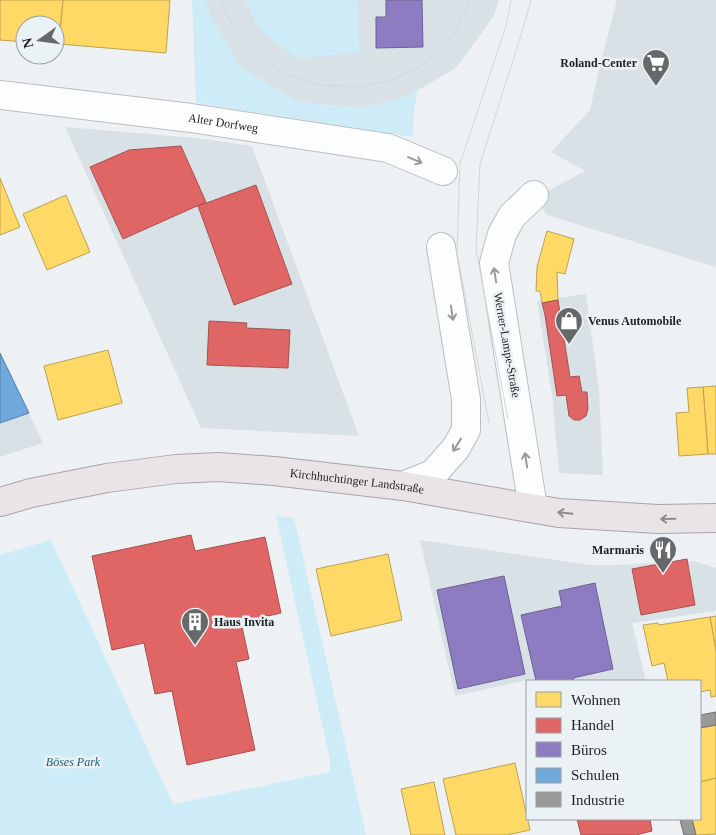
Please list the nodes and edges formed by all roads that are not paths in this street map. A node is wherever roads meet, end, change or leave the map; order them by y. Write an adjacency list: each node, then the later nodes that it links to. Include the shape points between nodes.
1 (0, 95): 2 (street, Alter Dorfweg, one-way to 2, via 192,118 388,148)
2 (443, 171)
3 (534, 195): 7 (street, Werner-Lampe-Straße, one-way to 3, via 494,263 502,234 512,216)
4 (441, 247): 5 (street, one-way to 5, via 466,399 466,430 456,448 433,474)
5 (403, 486): 6 (main road, Kirchhuchtinger Landstraße, via 218,467 107,478); 7 (main road, Kirchhuchtinger Landstraße)
6 (0, 502)
7 (533, 508): 8 (main road, Kirchhuchtinger Landstraße, one-way to 7, via 620,518)
8 (716, 518)

